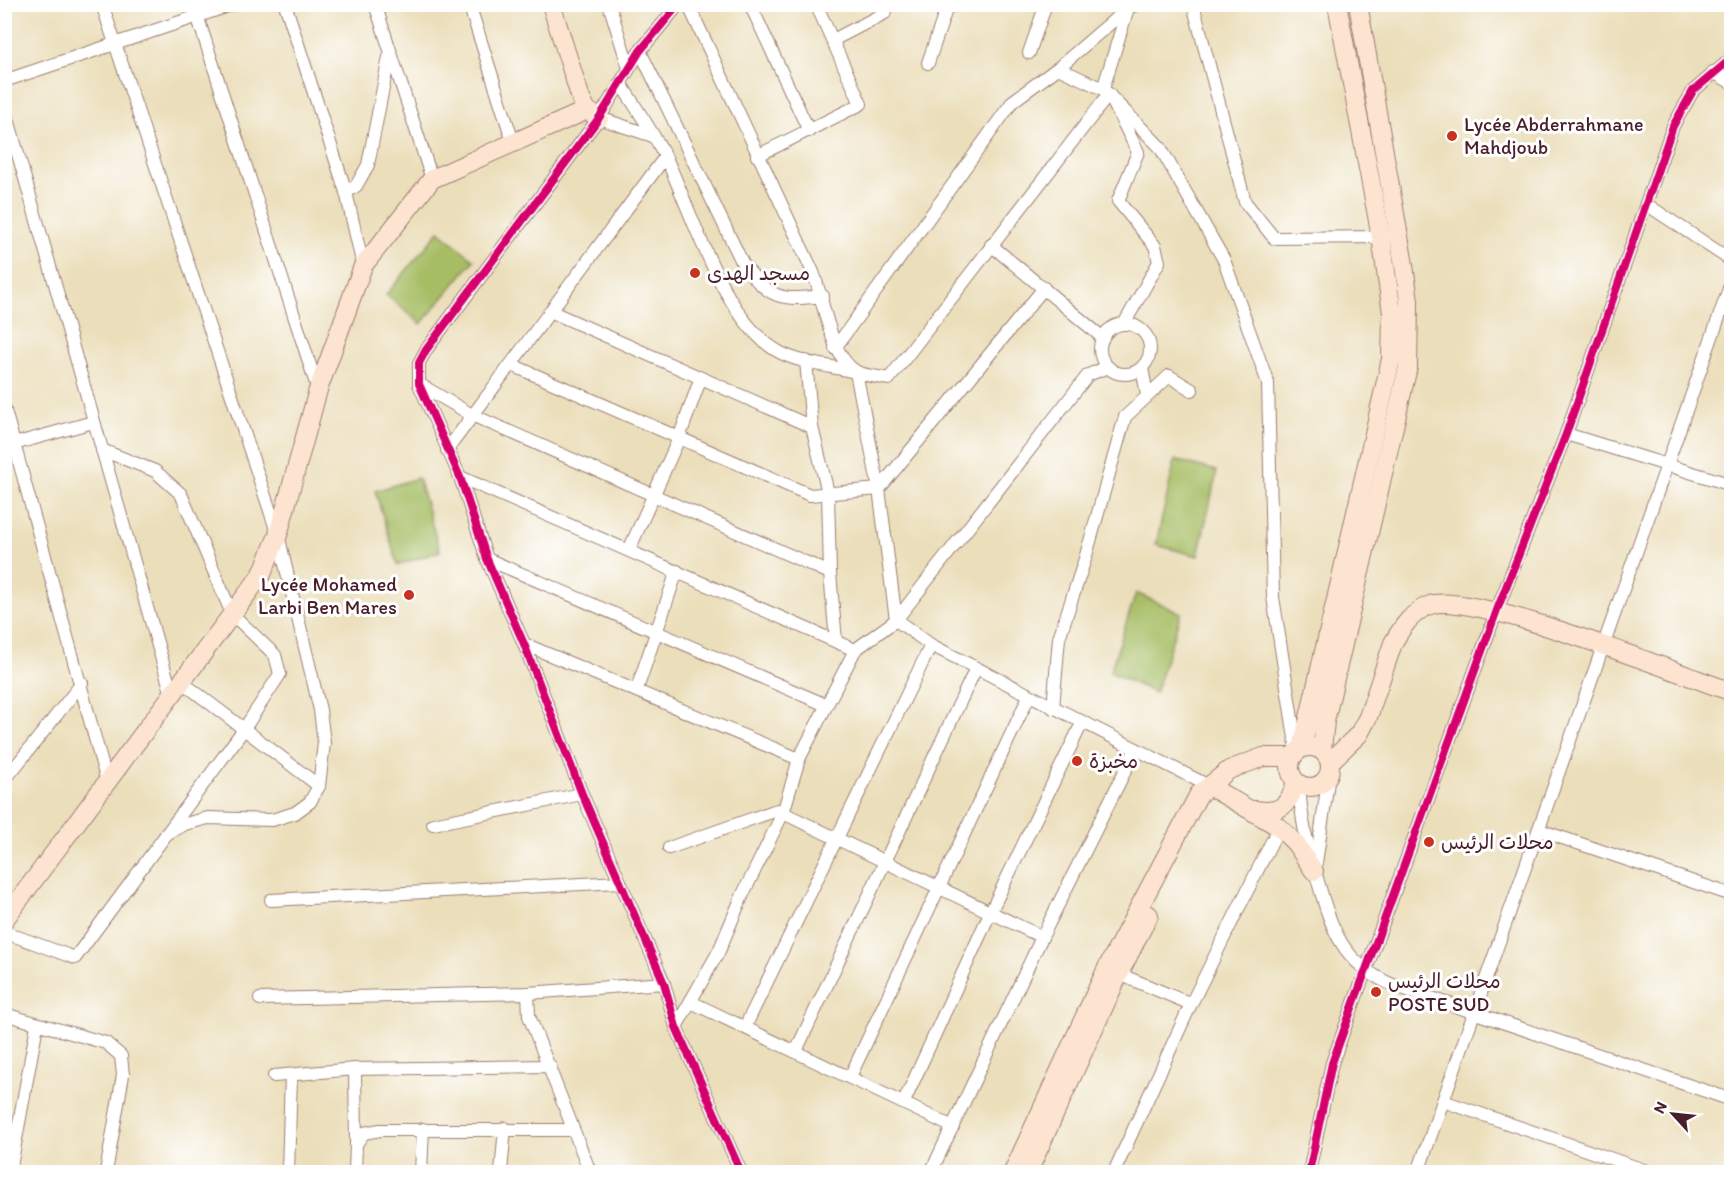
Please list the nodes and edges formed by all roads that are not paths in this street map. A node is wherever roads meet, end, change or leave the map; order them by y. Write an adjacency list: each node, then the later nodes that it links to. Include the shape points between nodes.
1 (102, 4): 21 (street)
2 (234, 4): 19 (street)
3 (285, 4): 42 (street)
4 (375, 4): 24 (street)
5 (469, 4): 38 (street)
6 (550, 4): 35 (street, via 576,84)
7 (609, 4): 27 (street)
8 (680, 4): 22 (street)
9 (688, 4): 39 (street)
10 (750, 4): 36 (street)
11 (816, 4): 20 (street)
12 (948, 4): 26 (street)
13 (1046, 4): 23 (street)
14 (1193, 4): 44 (street, via 1245,202 1274,238)
15 (1337, 4): 44 (street)
16 (1358, 4): 45 (street)
17 (1133, 6): 28 (street); 33 (street)
18 (885, 7): 20 (street)
19 (197, 15): 21 (street); 63 (street)
20 (833, 40): 36 (street, via 861,104)
21 (117, 45): 30 (street); 81 (street)
22 (640, 51): 27 (street); 51 (street, via 743,264 770,292 790,300)
23 (1029, 53)
24 (389, 56): 41 (street); 42 (street, via 368,165 356,186)
25 (1731, 58): 29 (street)
26 (928, 63)
27 (629, 68): 32 (street)
28 (1058, 68): 33 (street); 55 (street, via 1013,101)
29 (1713, 72): 31 (street); 43 (street, via 1683,105)
30 (4, 81)
31 (1731, 83)
32 (621, 84): 35 (street); 37 (street)
33 (1106, 91): 46 (street); 53 (street, via 1138,152 1118,201 1155,246 1159,262); 106 (street, via 1160,147 1224,260 1268,383 1273,597)
34 (4, 105): 68 (street)
35 (593, 114): 37 (street); 38 (street); 62 (street, via 426,350 419,363)
36 (809, 131): 39 (street)
37 (653, 136): 40 (street)
38 (514, 144): 41 (street)
39 (757, 156): 51 (street)
40 (665, 157): 52 (street); 56 (street, via 729,296 761,339 781,353)
41 (432, 179): 48 (street)
42 (346, 192): 48 (street)
43 (1646, 204): 47 (street); 70 (street)
44 (1381, 237): 45 (street); 106 (street, via 1392,313 1391,359)
45 (1400, 237): 108 (street, via 1409,301 1408,367 1325,721)
46 (991, 245): 50 (street); 60 (street, via 889,379)
47 (1731, 261)
48 (363, 266): 63 (street)
49 (1731, 280): 75 (street)
50 (1044, 288): 54 (street); 78 (street)
51 (823, 296): 55 (street)
52 (552, 312): 57 (street); 61 (street)
53 (1124, 324): 54 (street, via 1115,326); 59 (street, via 1132,325 1147,337 1150,354)
54 (1103, 338): 58 (street, via 1101,355)
55 (835, 348): 60 (street)
56 (806, 361): 60 (street); 69 (street)
57 (512, 364): 67 (street); 71 (street)
58 (1108, 368): 59 (street, via 1124,374); 88 (street, via 1088,375)
59 (1142, 368): 65 (street)
60 (856, 372): 78 (street)
61 (700, 380): 69 (street); 71 (street)
62 (419, 384): 67 (street); 74 (street)
63 (318, 390): 81 (street)
64 (1192, 390): 65 (street, via 1169,376)
65 (1147, 395): 102 (street, via 1125,417 1059,638)
66 (4, 406): 72 (street)
67 (472, 415): 74 (street); 80 (street)
68 (93, 422): 72 (street); 73 (street)
69 (812, 427): 79 (street)
70 (1566, 434): 75 (street); 86 (street)
71 (679, 438): 79 (street, via 810,495); 80 (street)
72 (14, 444): 96 (street)
73 (102, 450): 87 (street, via 155,471 181,494); 97 (street)
74 (447, 450): 76 (street)
75 (1667, 466): 77 (street); 93 (street)
76 (460, 477): 82 (street); 83 (street)
77 (1731, 485)
78 (879, 489): 79 (street); 88 (street)
79 (828, 493): 85 (street)
80 (654, 495): 82 (street); 85 (street)
81 (278, 535): 87 (street, via 262,574); 112 (street, via 320,710 324,743)
82 (629, 550): 84 (street)
83 (488, 559): 89 (street); 91 (street)
84 (677, 571): 89 (street); 90 (street)
85 (830, 573): 90 (street)
86 (1497, 610): 93 (street); 108 (street, via 1451,602 1432,604 1418,611 1393,643 1359,734); 133 (street)
87 (232, 614): 97 (street); 104 (street, via 275,656 280,668 278,680)
88 (896, 620): 92 (street); 94 (street)
89 (657, 631): 98 (street); 101 (street)
90 (836, 641): 94 (street)
91 (524, 644): 98 (street); 114 (street)
92 (931, 645): 95 (street); 121 (street)
93 (1603, 647): 99 (street); 119 (street)
94 (855, 650): 101 (street)
95 (976, 668): 100 (street); 123 (street)
96 (82, 683): 109 (street); 110 (street)
97 (177, 688): 104 (street); 110 (street)
98 (637, 689): 107 (street)
99 (1731, 692)
100 (1029, 696): 102 (street); 126 (street)
101 (826, 705): 107 (street)
102 (1053, 708): 103 (street)
103 (1082, 723): 105 (street); 129 (street)
104 (244, 729): 112 (street); 120 (street)
105 (1136, 749): 113 (street); 132 (street)
106 (1297, 752): 108 (street, via 1316,747); 111 (street, via 1290,765); 113 (street, via 1263,757 1229,770)
107 (799, 759): 116 (street)
108 (1327, 762): 111 (street, via 1317,786); 124 (street)
109 (4, 781)
110 (107, 782): 130 (street)
111 (1298, 783): 115 (street, via 1285,806 1276,811); 124 (street, via 1302,828)
112 (319, 786): 120 (street, via 310,802 285,818 208,818)
113 (1209, 786): 115 (street); 134 (street, via 1207,801); 168 (street, via 1197,798 1107,968)
114 (582, 794): 117 (street); 125 (street)
115 (1251, 810): 118 (street)
116 (783, 813): 121 (street); 122 (street, via 777,810); 138 (street)
117 (433, 824)
118 (1279, 827): 124 (street); 139 (street)
119 (1539, 830): 127 (street); 140 (street)
120 (166, 834): 131 (street, via 75,958)
121 (835, 840): 123 (street); 144 (street)
122 (669, 848)
123 (886, 863): 126 (street); 145 (street)
124 (1314, 871): 133 (street, via 1337,938)
125 (620, 882): 128 (street); 135 (street)
126 (937, 887): 129 (street); 150 (street)
127 (1731, 895)
128 (271, 900)
129 (990, 913): 132 (street); 153 (street)
130 (4, 920)
131 (4, 932)
132 (1042, 937): 154 (street)
133 (1366, 970): 140 (street, via 1393,985); 171 (street, via 1332,1063)
134 (1119, 974): 139 (street); 169 (street)
135 (664, 983): 136 (street); 143 (street)
136 (528, 993): 137 (street); 146 (street, via 529,1016)
137 (260, 999)
138 (691, 1002): 143 (street); 144 (street)
139 (1191, 1004): 170 (street)
140 (1474, 1011): 151 (street); 152 (street)
141 (4, 1014): 142 (street)
142 (36, 1025): 159 (street); 160 (street, via 106,1043 121,1056 123,1075)
143 (676, 1027): 166 (street)
144 (745, 1027): 145 (street)
145 (796, 1052): 150 (street)
146 (550, 1066): 147 (street); 157 (street)
147 (355, 1069): 148 (street); 158 (street)
148 (291, 1075): 149 (street); 161 (street)
149 (274, 1076)
150 (850, 1077): 153 (street)
151 (1731, 1100)
152 (1443, 1101): 172 (street); 173 (street)
153 (904, 1102): 154 (street)
154 (953, 1127): 167 (street)
155 (505, 1128): 156 (street); 157 (street); 164 (street)
156 (423, 1129): 158 (street, via 364,1133); 163 (street)
157 (571, 1130): 165 (street)
158 (356, 1144): 162 (street)
159 (8, 1169)
160 (106, 1173)
161 (288, 1173)
162 (355, 1173)
163 (421, 1173)
164 (501, 1173)
165 (590, 1173)
166 (741, 1173)
167 (931, 1173)
168 (1013, 1173)
169 (1028, 1173)
170 (1114, 1173)
171 (1310, 1173)
172 (1418, 1173)
173 (1650, 1173)

